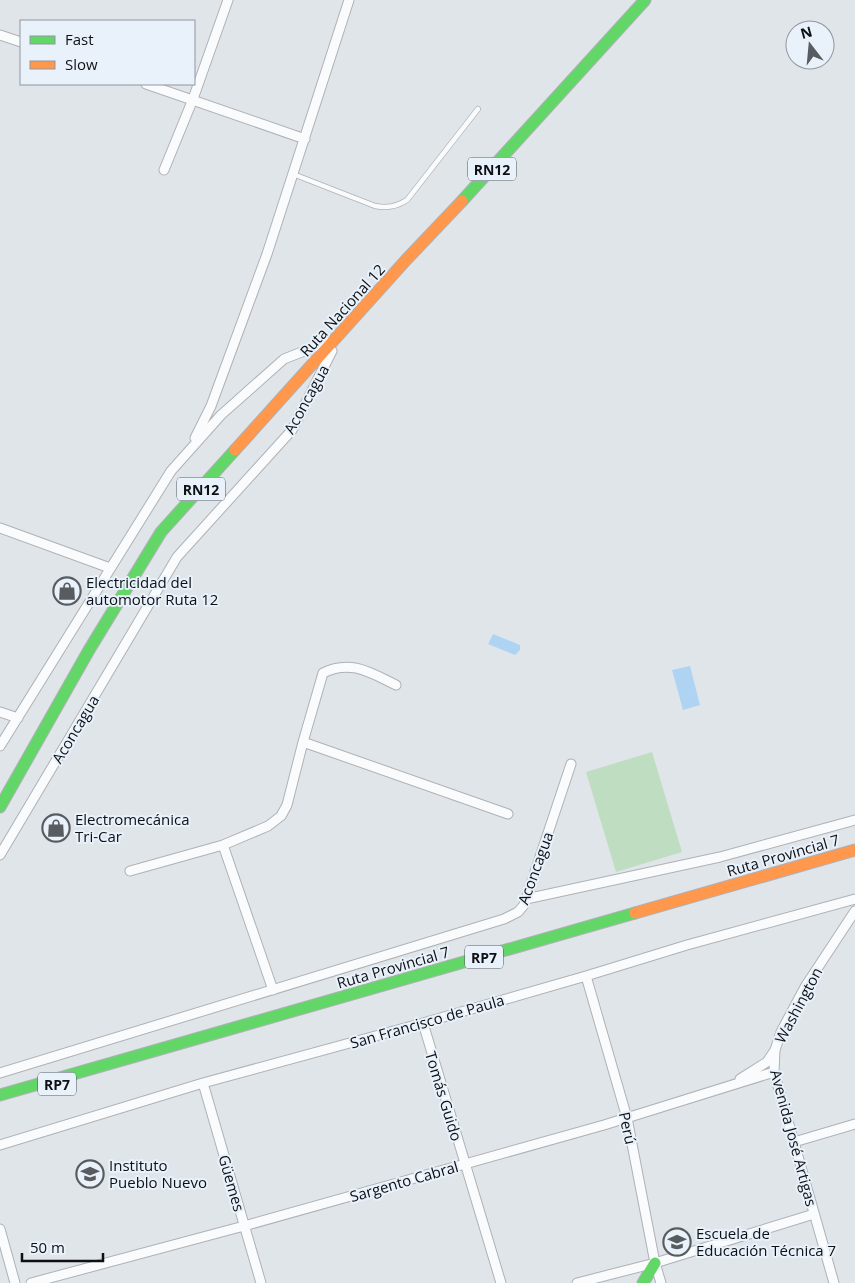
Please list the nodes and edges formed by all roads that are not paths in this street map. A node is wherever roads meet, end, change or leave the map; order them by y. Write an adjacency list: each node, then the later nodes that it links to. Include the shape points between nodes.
1 (228, 0): 7 (street)
2 (349, 0): 9 (street)
3 (644, 0): 12 (main road, Ruta Nacional 12 / RN12)
4 (0, 35): 5 (street)
5 (20, 42)
6 (149, 85): 7 (street)
7 (193, 99): 9 (street); 10 (street)
8 (478, 108): 11 (lane, via 399,206 375,206)
9 (305, 139): 11 (street)
10 (164, 170)
11 (293, 174): 13 (street, via 215,397)
12 (338, 337): 13 (street, Aconcagua, via 284,359 221,415); 16 (main road, Ruta Nacional 12 / RN12, via 161,532); 29 (street, Aconcagua, via 292,430 177,557)
13 (190, 450): 15 (street, Aconcagua, via 171,471)
14 (0, 528): 15 (street)
15 (110, 568): 19 (street, Aconcagua)
16 (86, 657): 23 (main road, Ruta Nacional 12 / RN12); 24 (main road, Ruta Nacional 12 / RN12, via 81,672)
17 (396, 684): 20 (street, via 358,667 333,668 323,673)
18 (0, 712): 19 (street)
19 (18, 718): 21 (street, Aconcagua)
20 (303, 742): 25 (street); 27 (street, via 288,805 281,816 268,826)
21 (0, 746)
22 (571, 764): 31 (street, Aconcagua)
23 (0, 807)
24 (0, 813)
25 (508, 814)
26 (855, 820): 31 (street, via 720,858)
27 (223, 845): 30 (street); 35 (street)
28 (855, 850): 38 (main road, Ruta Provincial 7 / RP7)
29 (0, 855)
30 (130, 871)
31 (526, 899): 35 (street, Aconcagua, via 518,912 504,919)
32 (855, 899): 34 (street, San Francisco de Paula)
33 (855, 911): 37 (street, Washington, via 805,987)
34 (586, 976): 36 (street, San Francisco de Paula); 45 (street, Perú)
35 (273, 990): 40 (street, Aconcagua)
36 (423, 1023): 41 (street, San Francisco de Paula); 49 (street, Tomás Guido)
37 (775, 1050): 39 (street, Avenida José Artigas); 42 (street, Washington, via 762,1065)
38 (113, 1063): 43 (main road, Ruta Provincial 7 / RP7); 44 (main road, Ruta Provincial 7 / RP7, via 79,1078)
39 (774, 1072): 42 (street, Sargento Cabral); 47 (street, Avenida José Artigas)
40 (0, 1073)
41 (203, 1083): 48 (street, San Francisco de Paula); 51 (street, Güemes)
42 (728, 1085): 45 (street, Sargento Cabral)
43 (0, 1095)
44 (0, 1101)
45 (627, 1118): 49 (street, Sargento Cabral); 53 (street, Perú)
46 (855, 1124): 47 (street)
47 (794, 1142): 50 (street, Avenida José Artigas)
48 (0, 1145)
49 (464, 1163): 51 (street, Sargento Cabral); 57 (street, Tomás Guido)
50 (814, 1214): 53 (street); 61 (street, Avenida José Artigas)
51 (244, 1226): 55 (street, Sargento Cabral); 56 (street, Güemes)
52 (0, 1229): 54 (street)
53 (655, 1262): 58 (street); 59 (main road); 60 (street, Perú)
54 (16, 1283)
55 (31, 1283)
56 (261, 1283)
57 (500, 1283)
58 (577, 1283)
59 (643, 1283)
60 (661, 1283)
61 (834, 1283)

